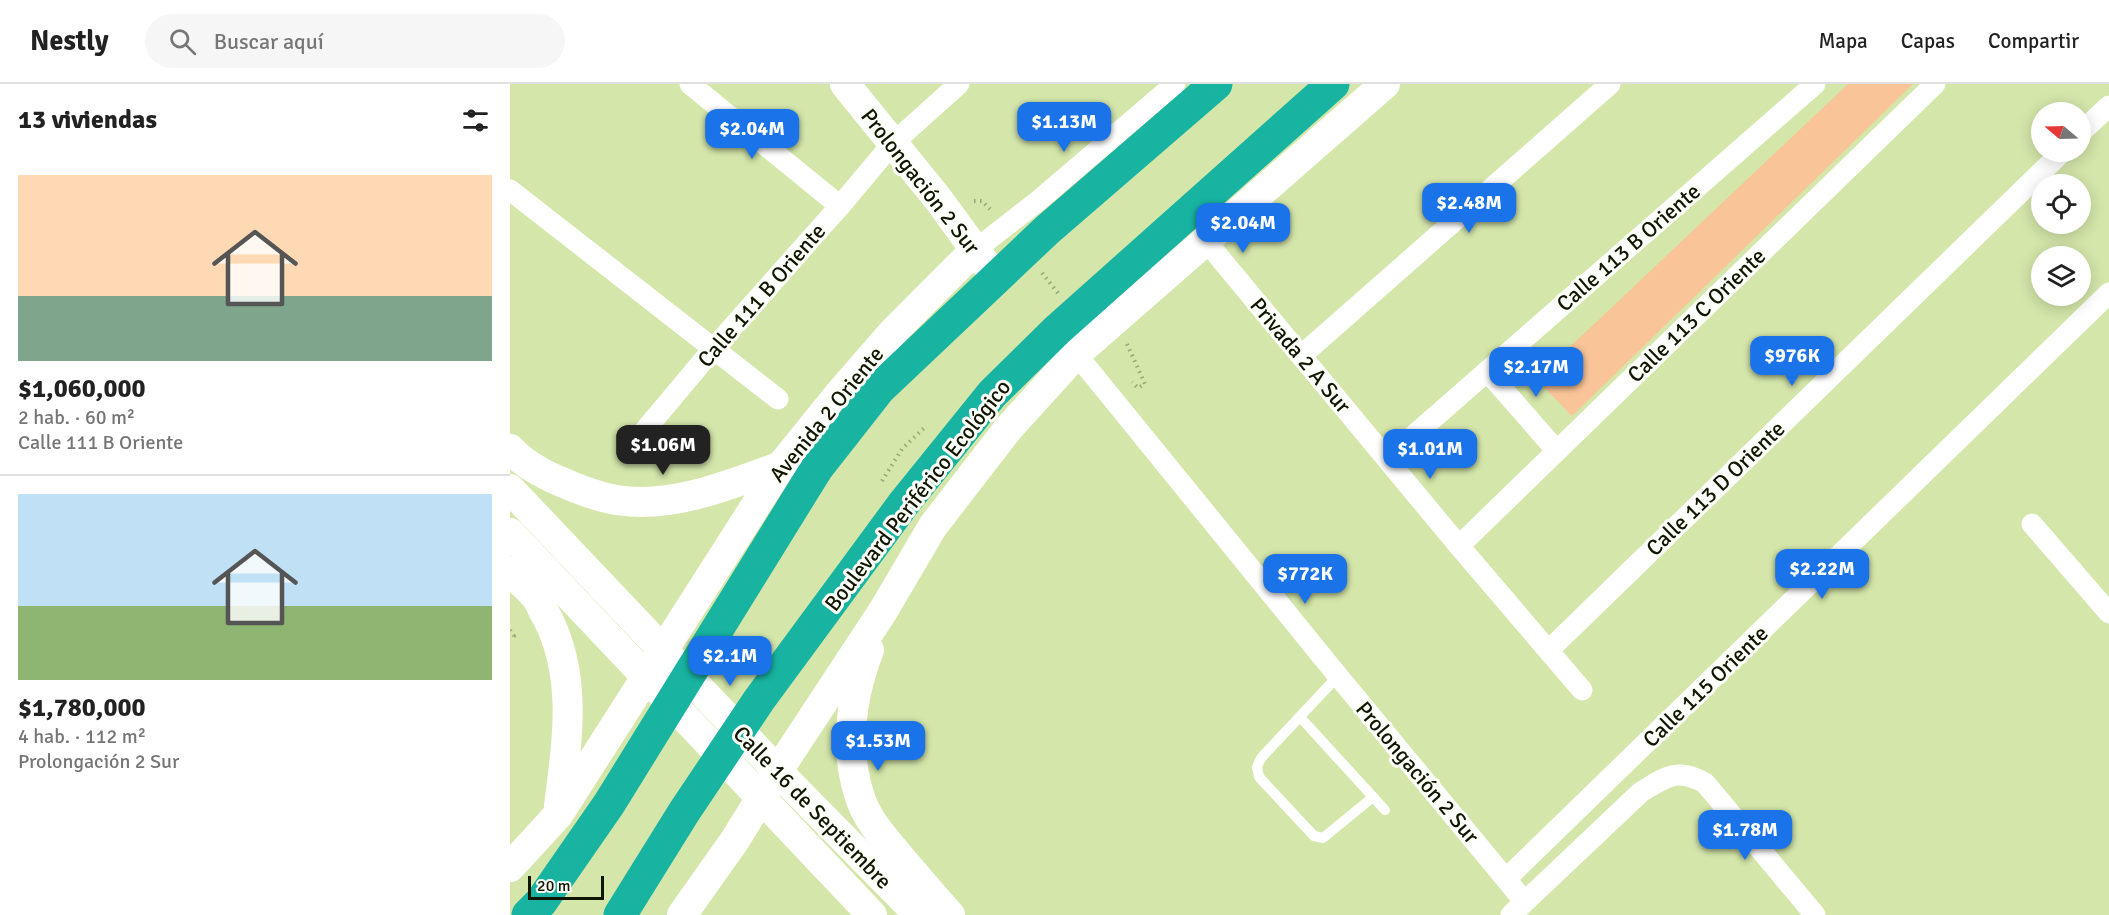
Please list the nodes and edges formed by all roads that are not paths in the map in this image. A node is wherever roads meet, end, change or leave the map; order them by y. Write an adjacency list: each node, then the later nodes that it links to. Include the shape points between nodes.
1 (690, 84): 16 (street)
2 (845, 84): 13 (street, Prolongación 2 Sur)
3 (959, 84): 13 (street, Calle 111 B Oriente)
4 (1175, 84): 18 (street, Avenida 2 Oriente)
5 (1216, 84): 19 (highway, via 1047,230)
6 (1333, 84): 21 (highway, Boulevard Periférico Ecológico)
7 (1385, 84): 17 (street)
8 (1610, 84): 23 (street)
9 (1815, 84): 24 (street, Calle 113 B Oriente)
10 (1935, 84): 28 (street, Calle 113 C Oriente)
11 (2109, 106): 12 (street)
12 (2091, 123)
13 (892, 144): 16 (street, Calle 111 B Oriente); 18 (street, Prolongación 2 Sur)
14 (2052, 162): 38 (street, Calle 113 D Oriente)
15 (510, 190): 22 (street)
16 (840, 206): 22 (street, Calle 111 B Oriente)
17 (1205, 240): 21 (street, via 1147,294); 23 (street, Privada 2 A Sur)
18 (975, 250): 19 (street, Prolongación 2 Sur); 30 (street, Avenida 2 Oriente, via 893,332)
19 (997, 279): 48 (highway, via 879,389 817,468 609,804)
20 (2109, 293): 46 (street, Calle 115 Oriente)
21 (1067, 342): 36 (street, via 1008,429 933,526); 39 (street, Prolongación 2 Sur); 49 (highway, Boulevard Periférico Ecológico, via 992,394 897,512 759,700)
22 (713, 349): 25 (street); 26 (street, Calle 111 B Oriente)
23 (1302, 355): 29 (street, Privada 2 A Sur)
24 (1487, 371): 28 (street); 29 (street, Calle 113 B Oriente)
25 (778, 399)
26 (630, 448)
27 (510, 449): 30 (street, via 543,474 616,500 676,498 718,489)
28 (1556, 450): 34 (street, Calle 113 C Oriente)
29 (1388, 458): 34 (street, Privada 2 A Sur)
30 (781, 466): 44 (street, Avenida 2 Oriente)
31 (510, 489): 52 (street, Calle 16 de Septiembre)
32 (2032, 524): 37 (street)
33 (510, 533): 51 (street, Calle 16 de Septiembre)
34 (1459, 546): 38 (street, Privada 2 A Sur)
35 (510, 571): 44 (street, via 536,597 557,636 566,670 568,740)
36 (883, 611): 50 (street); 53 (street, via 852,703 854,778 877,829)
37 (2109, 613)
38 (1549, 650): 40 (street, Privada 2 A Sur)
39 (1338, 676): 41 (lane); 46 (street, Prolongación 2 Sur)
40 (1582, 690)
41 (1300, 717): 42 (lane); 42 (lane, via 1261,758 1257,767 1260,777 1314,836 1323,838)
42 (1373, 797): 43 (lane)
43 (1385, 810)
44 (558, 815): 45 (street, Avenida 2 Oriente)
45 (510, 867)
46 (1507, 878): 47 (street, Prolongación 2 Sur)
47 (1518, 908): 54 (street, Prolongación 2 Sur, via 1641,792 1677,773 1705,783)
48 (528, 915)
49 (620, 915)
50 (682, 915)
51 (872, 915)
52 (919, 915)
53 (951, 915)
54 (1815, 915)

